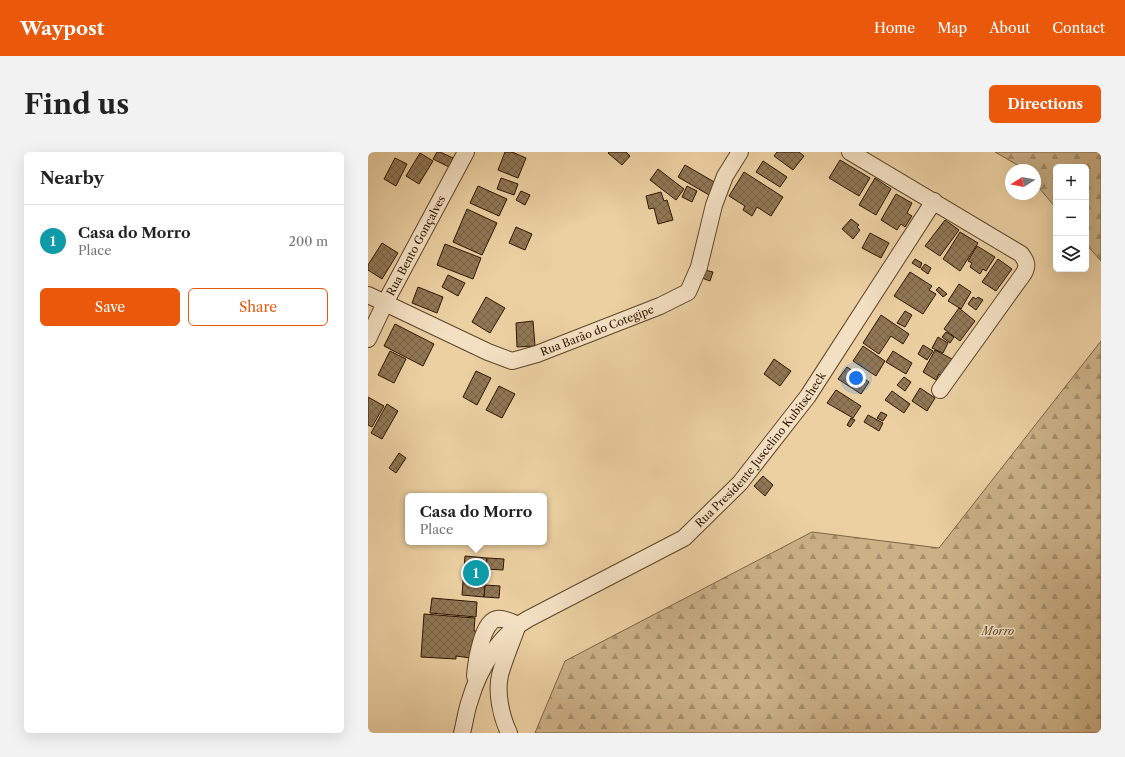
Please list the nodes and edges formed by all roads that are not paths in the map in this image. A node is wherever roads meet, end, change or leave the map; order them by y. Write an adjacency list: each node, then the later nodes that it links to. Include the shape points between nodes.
1 (466, 152): 6 (street, Rua Bento Gonçalves)
2 (740, 152): 6 (street, Rua Barão do Cotegipe, via 725,176 714,205 699,267 688,292 660,306 537,354 512,361)
3 (850, 152): 4 (street)
4 (934, 201): 8 (street, via 1022,254 1027,266); 9 (street, Rua Presidente Juscelino Kubitscheck, via 808,396 740,483 684,538)
5 (368, 295): 6 (street, Rua Barão do Cotegipe)
6 (384, 303): 7 (street, Rua Bento Gonçalves)
7 (368, 339)
8 (940, 390)
9 (518, 625): 10 (street, via 497,619 489,623 485,629); 11 (street, via 500,675 498,693 504,723)
10 (462, 733)
11 (509, 733)

